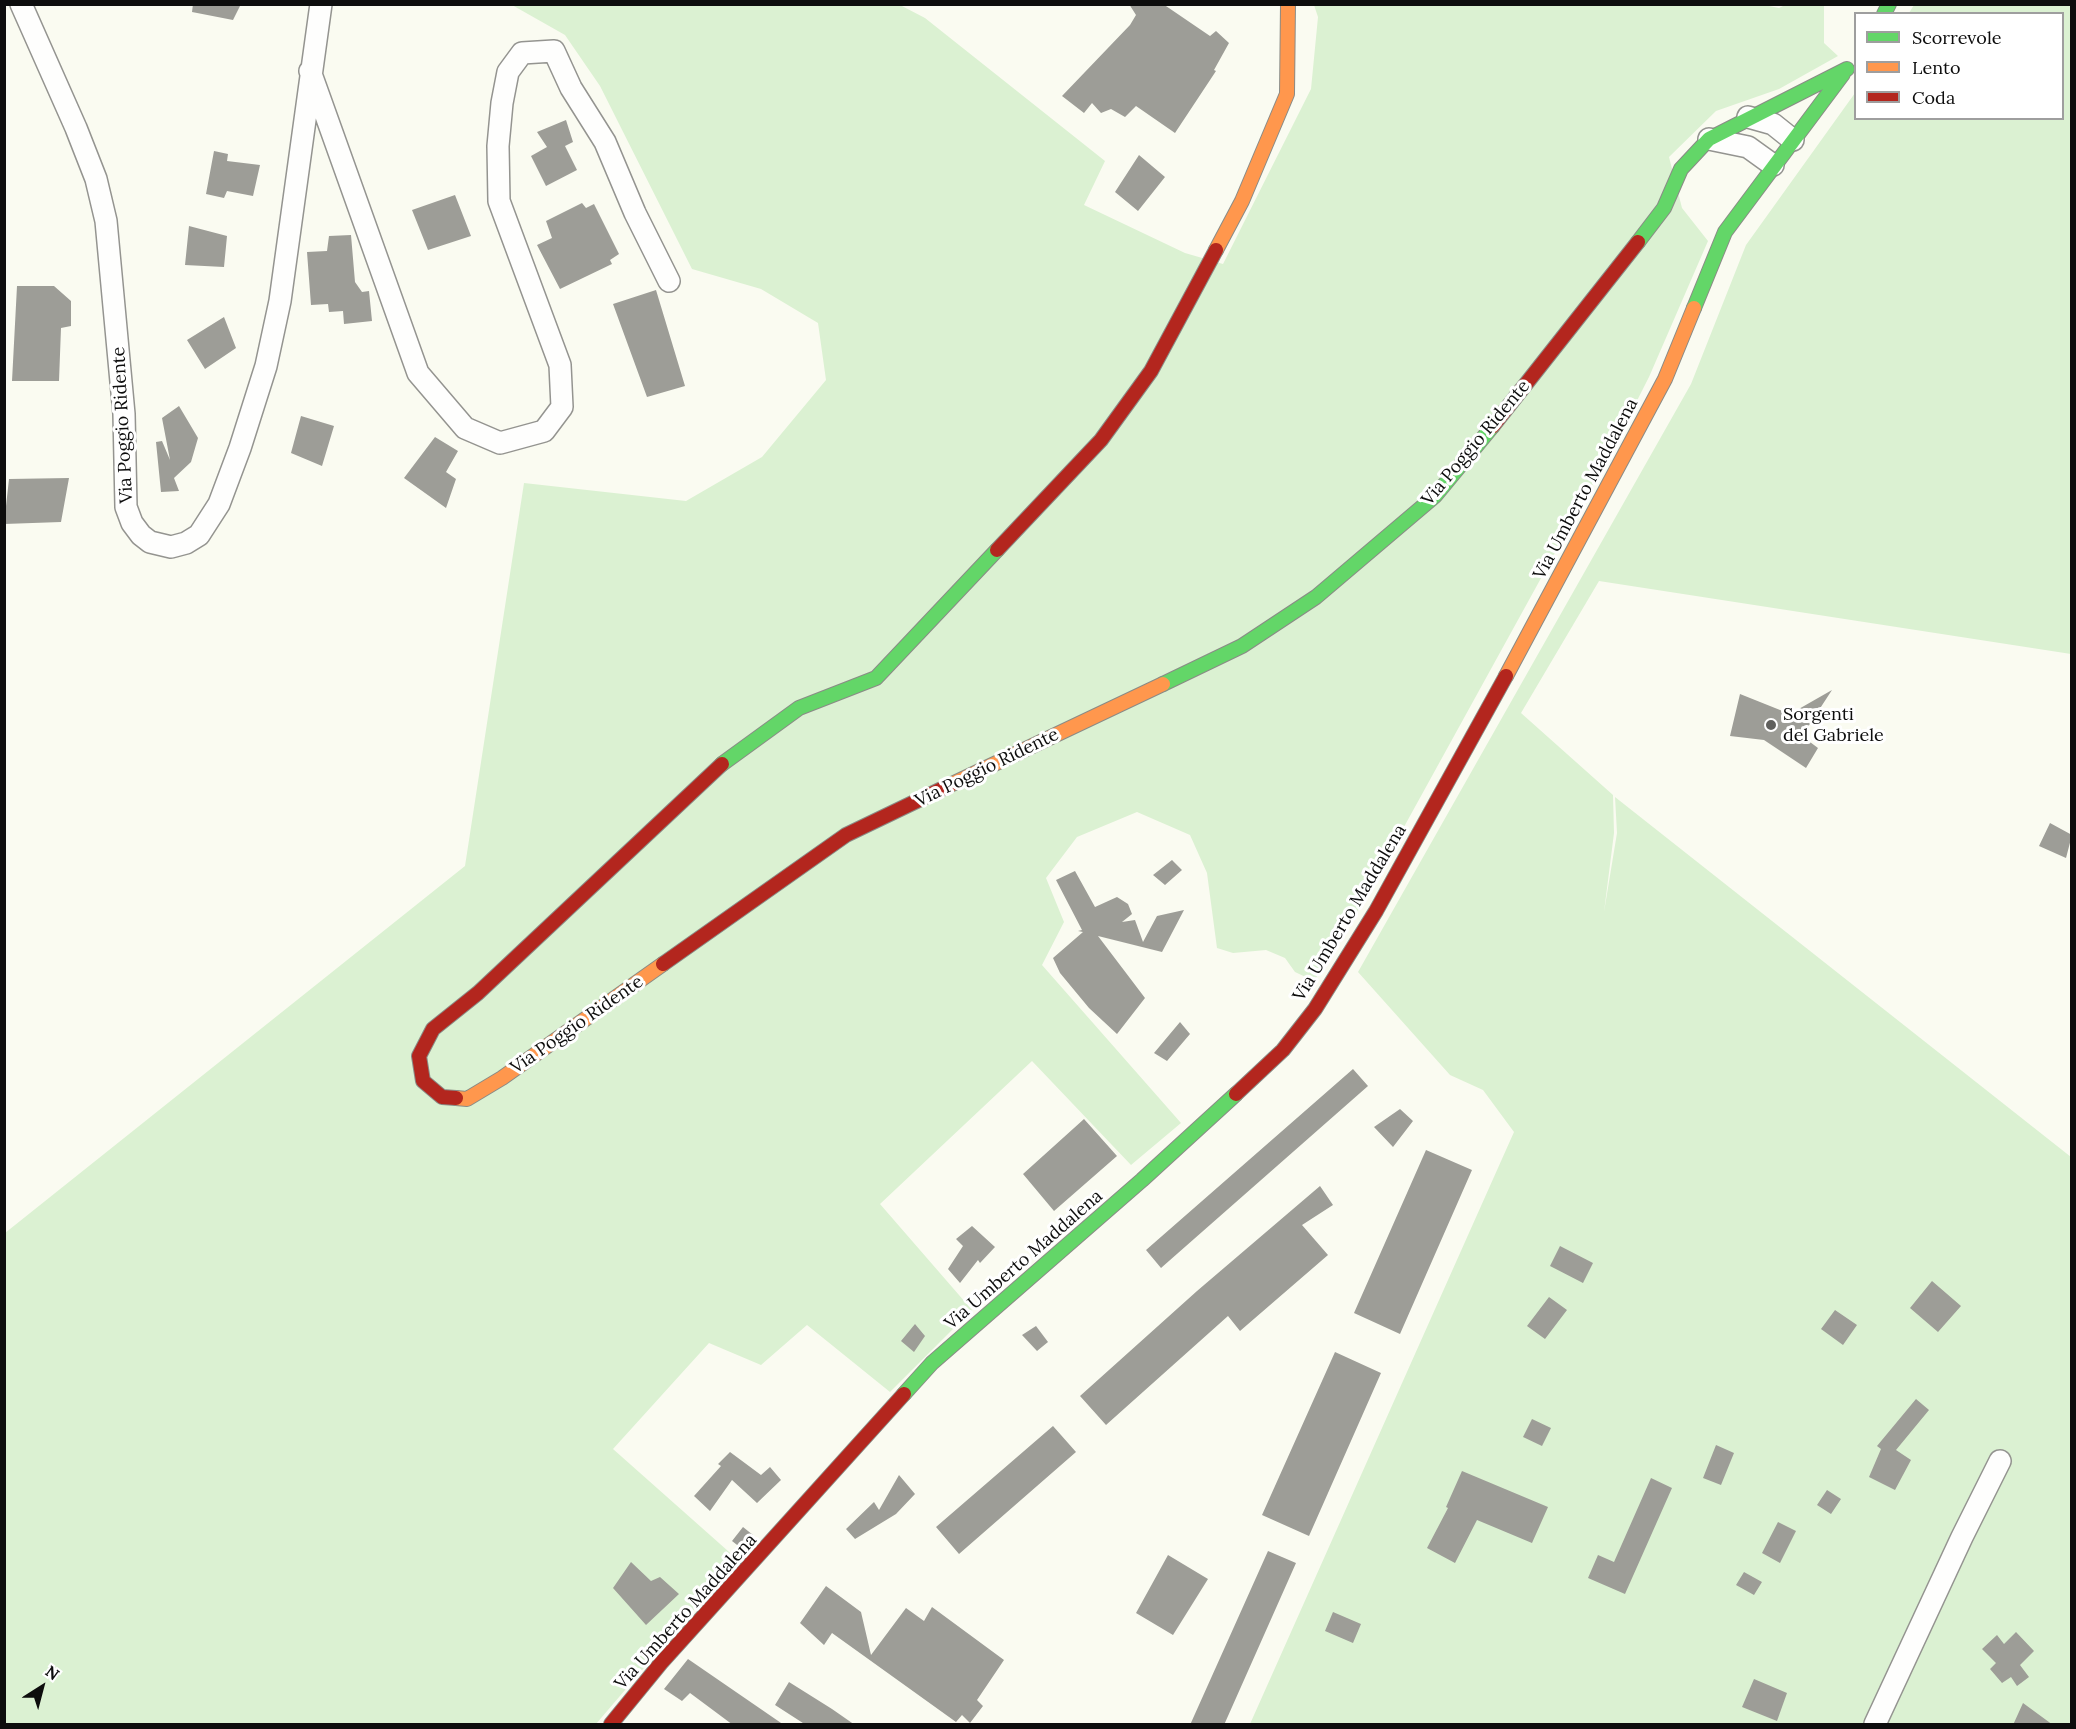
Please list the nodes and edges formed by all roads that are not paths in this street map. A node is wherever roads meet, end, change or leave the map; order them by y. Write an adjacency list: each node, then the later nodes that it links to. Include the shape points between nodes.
1 (21, 4): 6 (street, Via Poggio Ridente, via 96,179 114,286 124,414 126,507 141,535 160,546 186,543 204,528 219,504 244,438 280,301)
2 (321, 4): 6 (street, Via Poggio Ridente)
3 (1288, 4): 8 (street, Via Poggio Ridente, via 1287,94 1246,191 1151,371 1101,440 876,678 799,708 730,756 478,993 433,1029 419,1056 423,1081 441,1097 467,1099 501,1078 846,835 1242,646 1316,597 1435,496 1597,297 1664,208 1681,169)
4 (1854, 59): 5 (street, Via Umberto Maddalena)
5 (1847, 69): 7 (street, Via Poggio Ridente); 9 (street, Via Umberto Maddalena)
6 (310, 71): 11 (street, via 418,373 465,428 500,443 544,431 562,407 560,365 499,201 502,103 508,72 522,53 554,51 571,88 605,142)
7 (1748, 117): 8 (street, Via Poggio Ridente); 9 (street, via 1773,124)
8 (1709, 139): 10 (street, via 1748,147)
9 (1793, 140): 10 (street, Via Umberto Maddalena)
10 (1773, 165): 13 (street, Via Umberto Maddalena, via 1725,232 1654,399 1382,901 1315,1009 1282,1050 1151,1172 932,1363 661,1664)
11 (669, 281)
12 (2000, 1461): 14 (street)
13 (611, 1725)
14 (1875, 1725)

